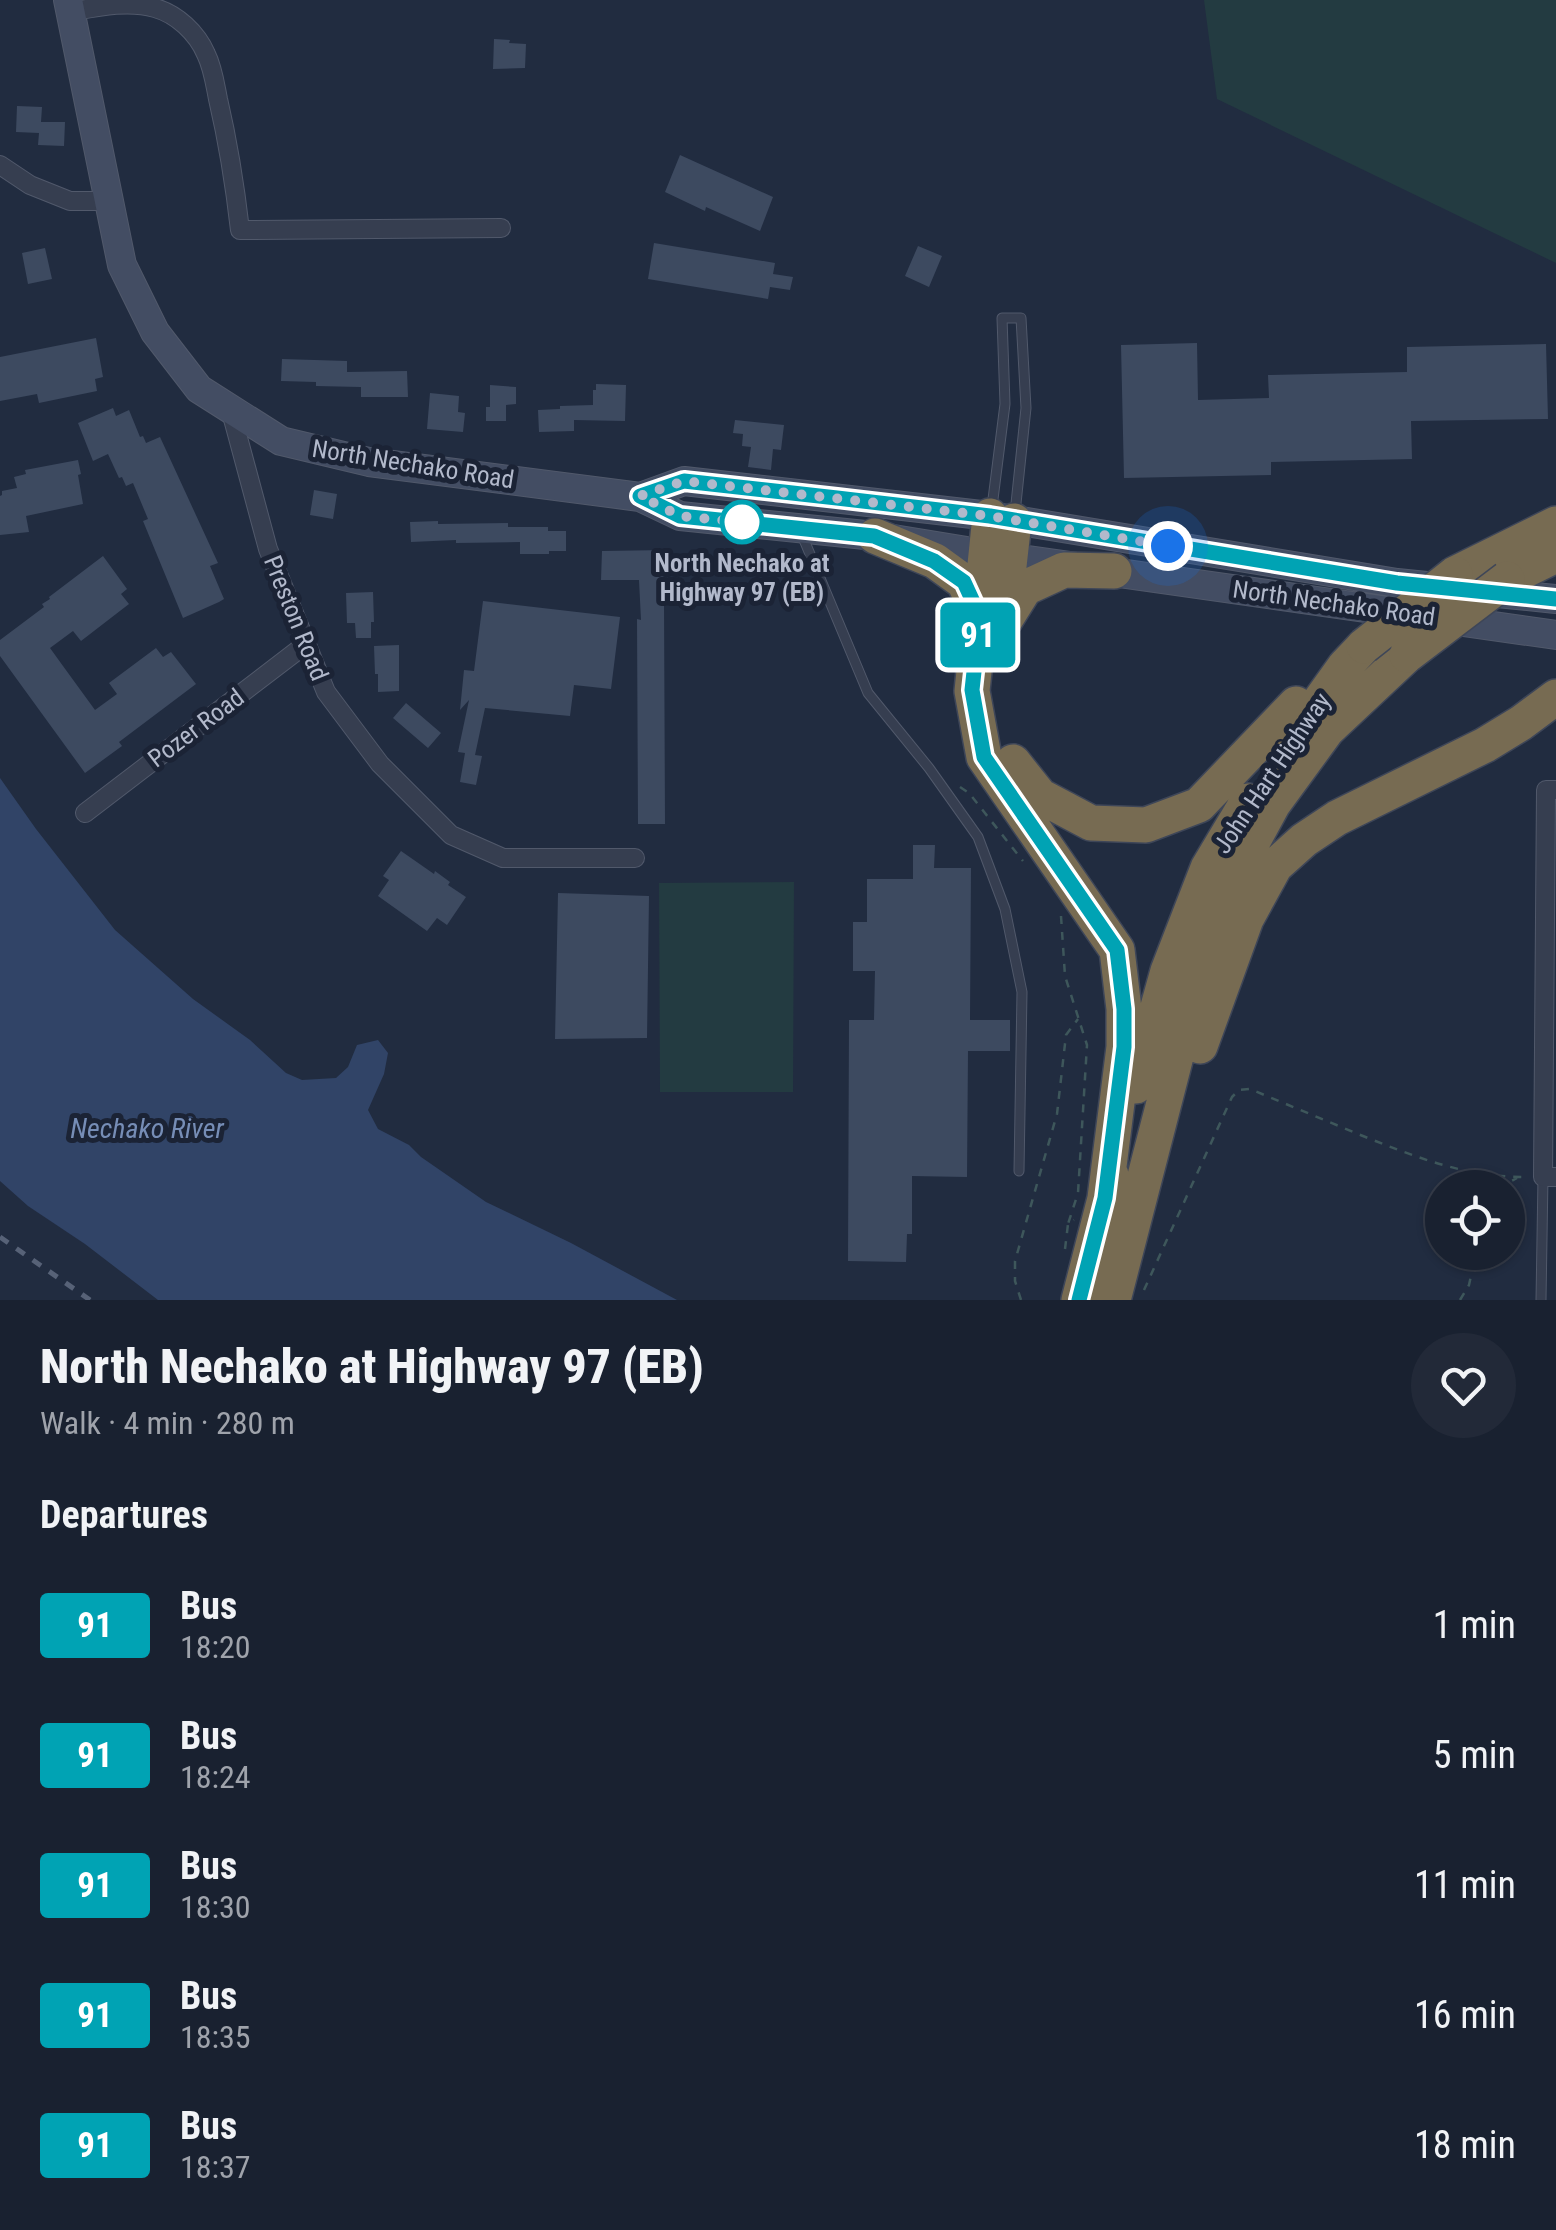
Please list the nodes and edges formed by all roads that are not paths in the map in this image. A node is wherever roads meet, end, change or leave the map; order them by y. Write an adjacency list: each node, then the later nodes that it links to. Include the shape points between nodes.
1 (69, 6): 3 (main road, North Nechako Road); 4 (street, via 156,8 192,32 212,69 240,230)
2 (0, 165): 3 (street, via 70,200)
3 (108, 201): 5 (main road, North Nechako Road, via 122,265 154,332 198,389)
4 (501, 228)
5 (230, 408): 6 (main road, North Nechako Road, via 280,441 368,462); 17 (street, Preston Road, via 268,549)
6 (640, 496): 7 (main road, North Nechako Road, via 684,481); 9 (main road, North Nechako Road, via 680,516)
7 (1002, 518): 7 (lane, via 1026,408 1021,318 1002,318); 11 (highway); 14 (main road, North Nechako Road, via 1397,583)
8 (1556, 524): 18 (highway, John Hart Highway, bridge, via 1455,574)
9 (798, 528): 10 (main road, North Nechako Road); 24 (lane, via 868,693 978,837 1005,908 1022,992)
10 (874, 536): 11 (main road, North Nechako Road); 15 (highway, via 934,561 964,582)
11 (997, 555): 13 (main road, North Nechako Road); 15 (highway)
12 (1556, 555): 23 (highway, John Hart Highway, bridge, via 1507,579 1407,654 1326,730 1272,804 1234,876 1197,975)
13 (1114, 571): 15 (highway, via 1064,570 1025,588); 16 (main road, North Nechako Road)
14 (1556, 599)
15 (991, 621): 18 (highway, via 992,692 1004,751 1040,796 1091,823 1146,825 1199,804 1302,698); 26 (highway, via 972,690 984,757 1117,950 1124,1047)
16 (1556, 635)
17 (306, 644): 21 (street, Pozer Road); 22 (street, Preston Road, via 326,692 380,764 451,836 503,858)
18 (1354, 656): 26 (highway, John Hart Highway, via 1253,793 1208,868 1168,971)
19 (1553, 694): 23 (highway, via 1485,746 1338,818 1275,866 1246,919 1192,1066)
20 (1551, 790): 25 (street)
21 (85, 812)
22 (635, 858)
23 (1160, 1116): 28 (highway, John Hart Highway)
24 (1020, 1171)
25 (1550, 1177): 29 (lane)
26 (1105, 1198): 27 (highway, John Hart Highway)
27 (1079, 1300)
28 (1114, 1300)
29 (1542, 1300)

